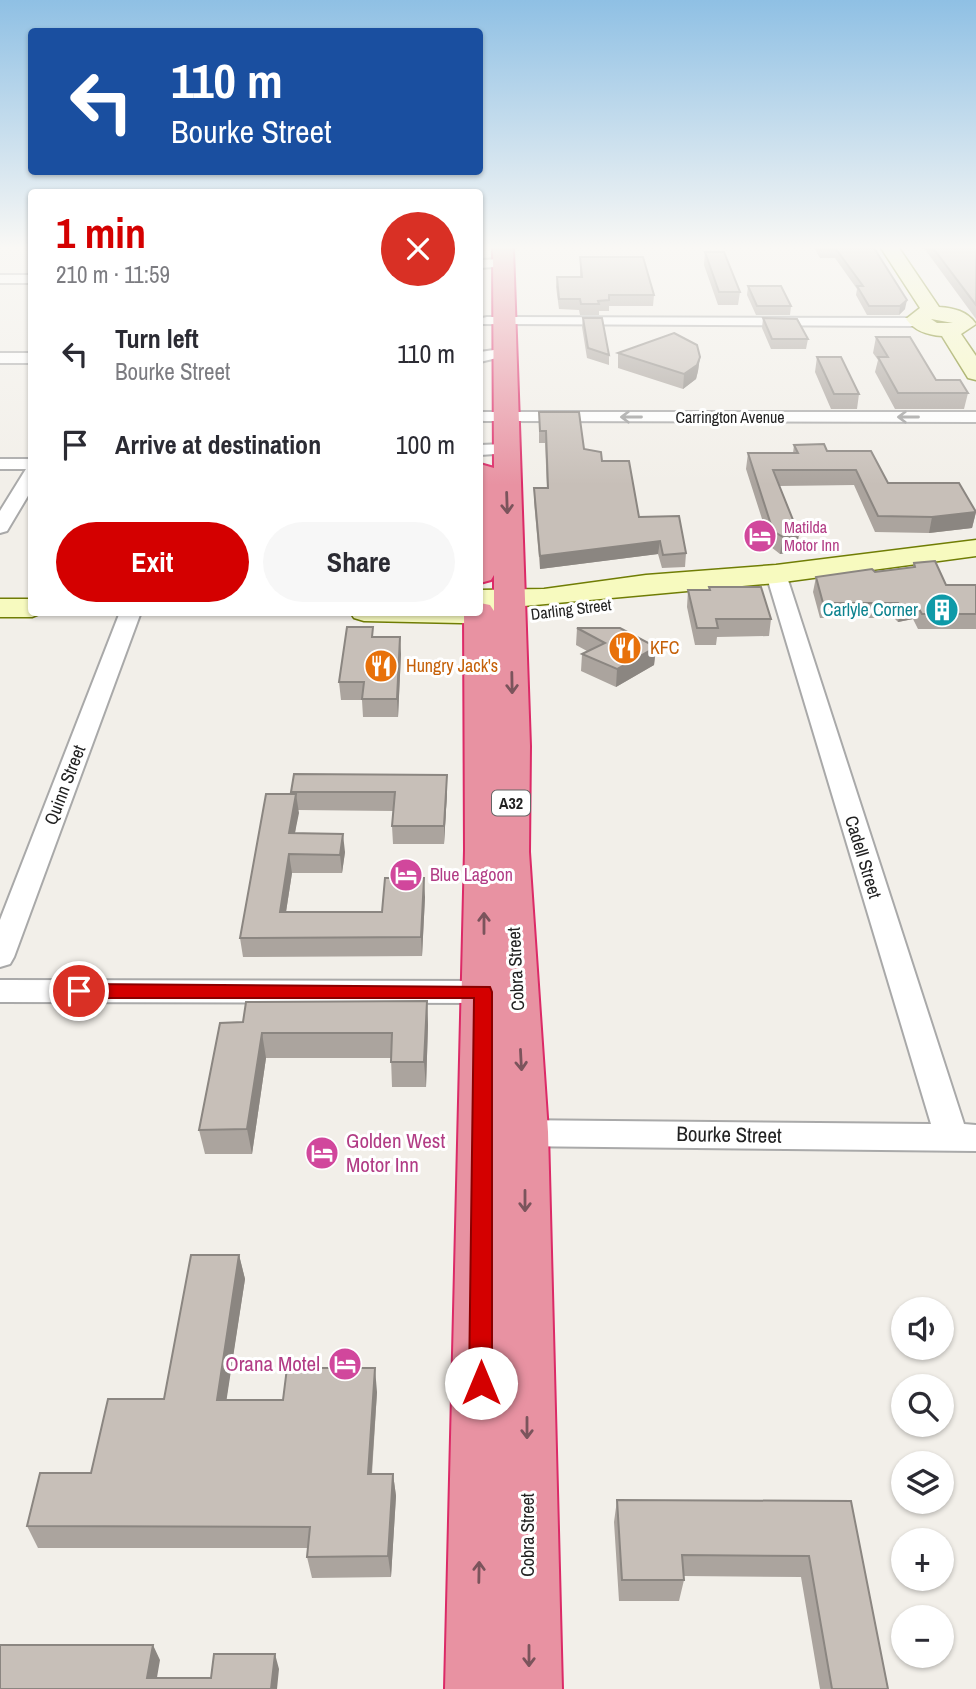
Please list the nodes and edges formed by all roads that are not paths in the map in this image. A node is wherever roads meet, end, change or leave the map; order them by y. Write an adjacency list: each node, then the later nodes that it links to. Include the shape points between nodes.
1 (500, 326): 3 (highway, Cobra Street / A32); 7 (highway, Cobra Street / A32)
2 (963, 327): 6 (street)
3 (483, 357): 7 (highway, Cobra Street / A32)
4 (0, 358): 5 (street)
5 (28, 358)
6 (976, 373)
7 (495, 416): 8 (street, Carrington Avenue, one-way to 7); 9 (highway, Cobra Street / A32)
8 (976, 416)
9 (489, 450): 14 (highway, Cobra Street / A32); 19 (highway, Cobra Street / A32, one-way to 19)
10 (0, 464): 11 (street)
11 (28, 464)
12 (28, 480): 13 (street)
13 (0, 527)
14 (483, 533)
15 (976, 548): 16 (street, Darling Street)
16 (776, 574): 19 (street, Darling Street, via 544,615); 25 (street, Cadell Street)
17 (0, 608): 18 (street)
18 (28, 608)
19 (492, 608): 23 (highway, Cobra Street / A32, via 510,852)
20 (129, 616): 21 (street, Quinn Street)
21 (0, 957)
22 (0, 991): 23 (street)
23 (500, 992): 24 (highway, Cobra Street / A32)
24 (504, 1133): 25 (street, Bourke Street); 26 (highway, Cobra Street / A32, one-way to 24); 27 (highway, Cobra Street / A32, one-way to 27)
25 (964, 1139)
26 (478, 1689)
27 (529, 1689)

